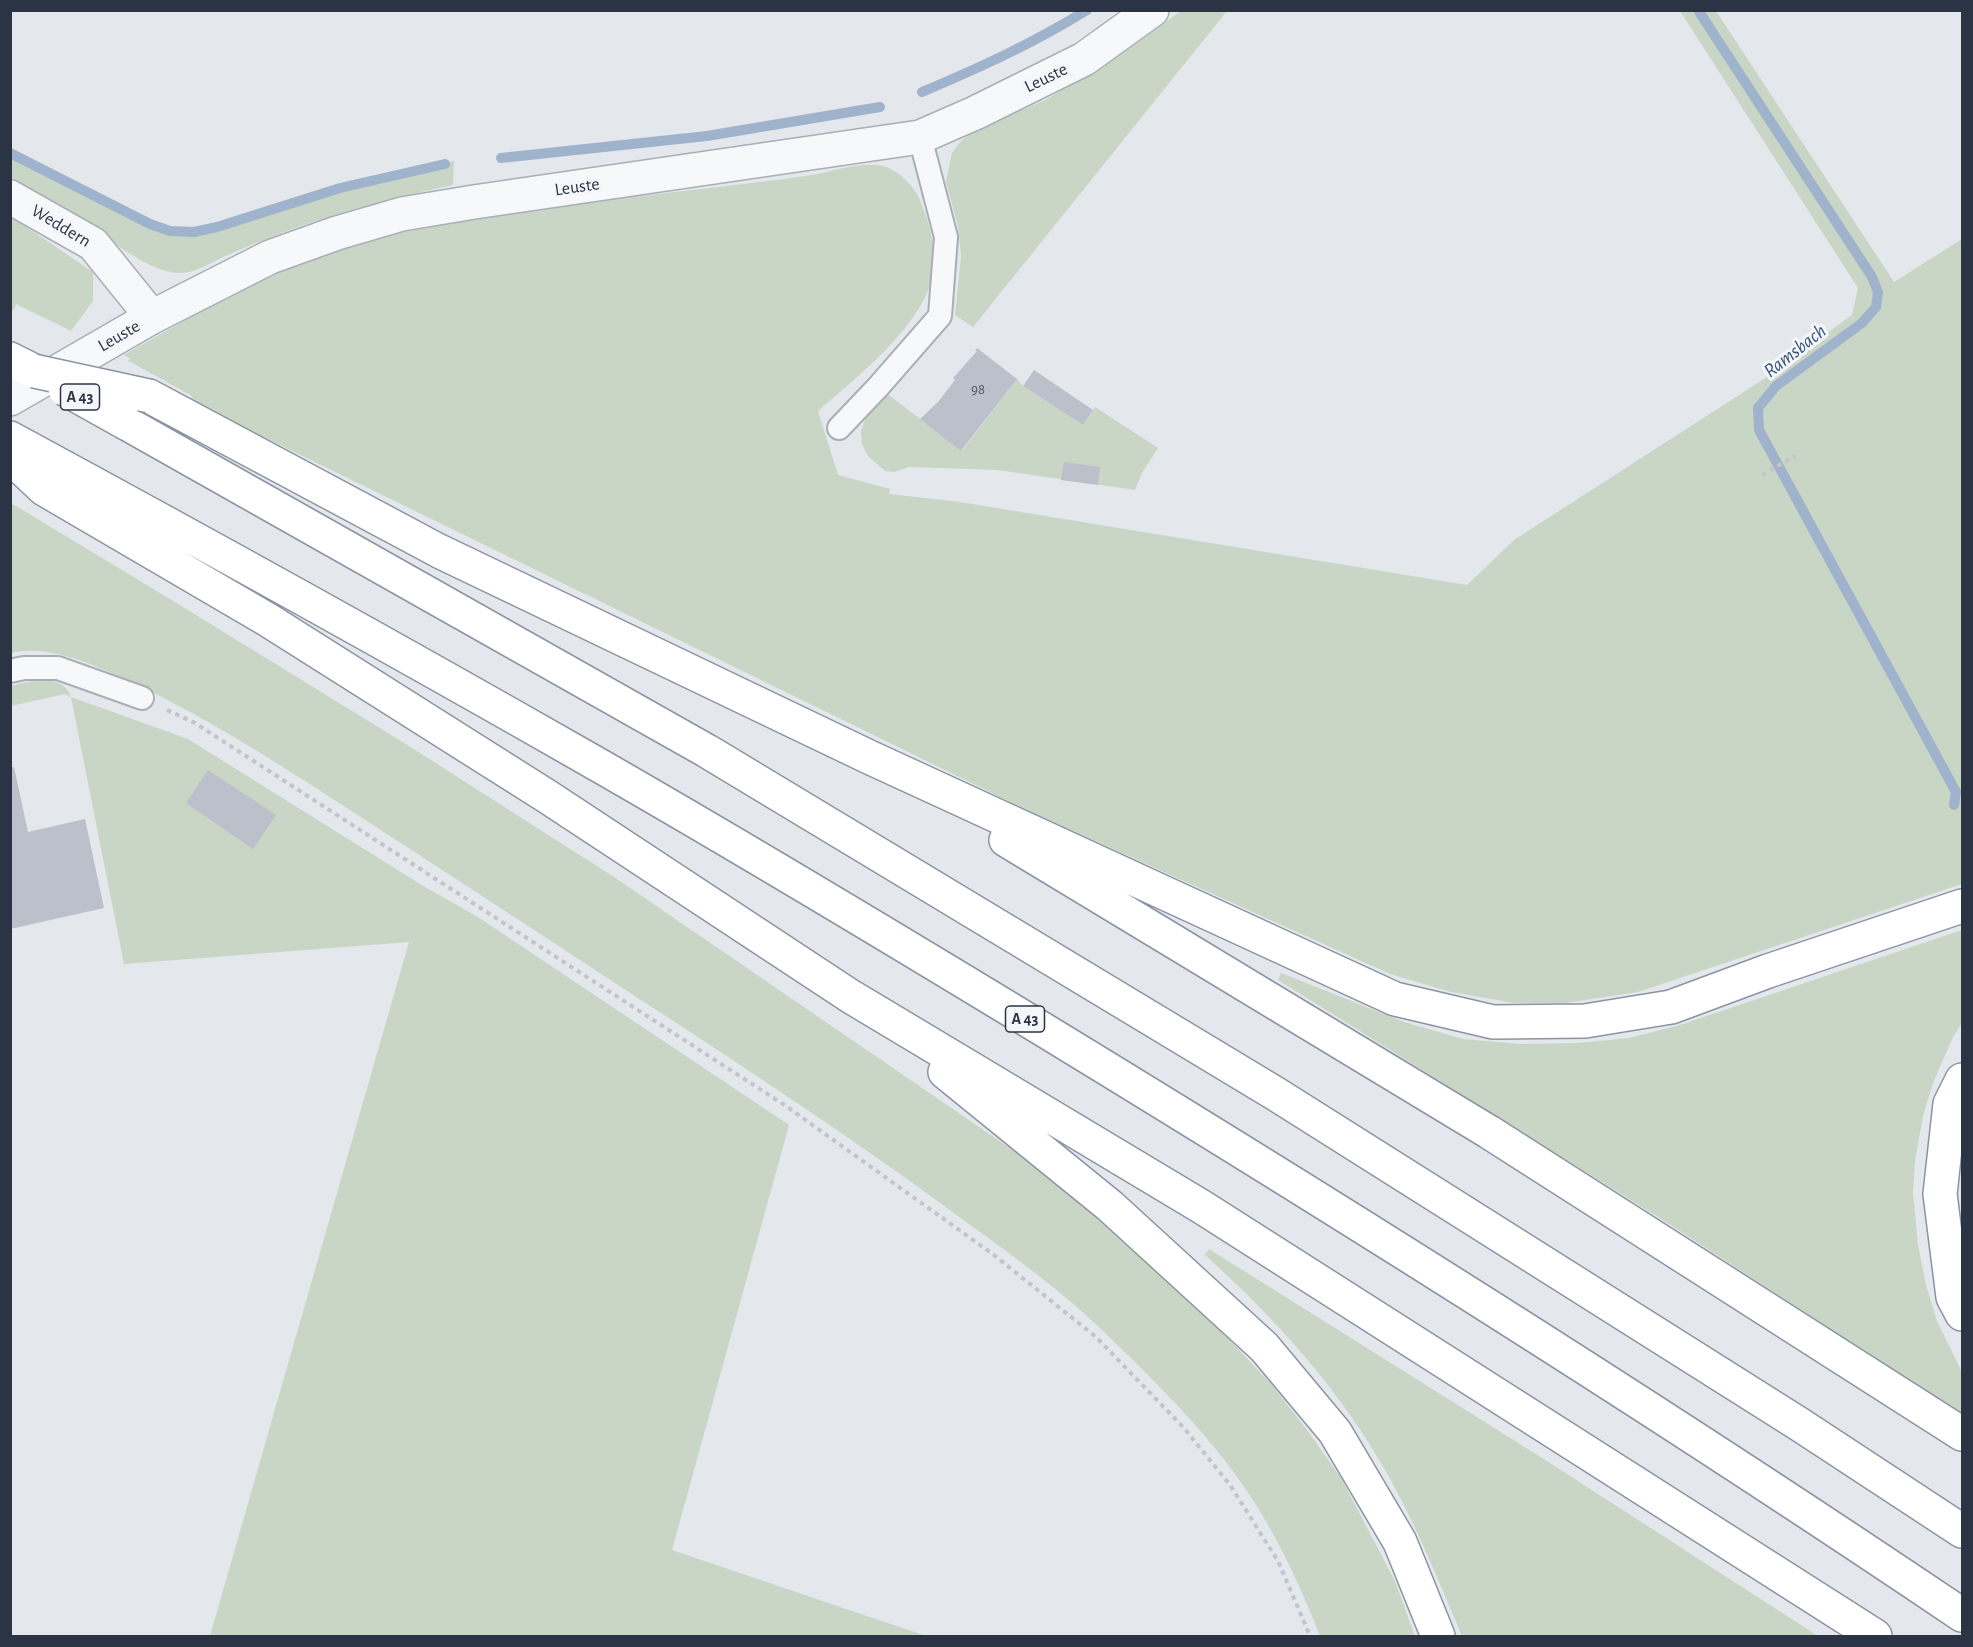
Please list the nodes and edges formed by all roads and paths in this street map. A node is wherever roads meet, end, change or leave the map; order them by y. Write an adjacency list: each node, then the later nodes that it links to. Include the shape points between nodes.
1 (1152, 10): 2 (street, Leuste, via 1084,59)
2 (920, 137): 4 (street, Leuste, via 402,214 270,257); 7 (lane, via 946,237 940,316)
3 (10, 197): 4 (street, Weddern, via 93,244)
4 (152, 316): 6 (street, Leuste)
5 (22, 365): 15 (highway, bridge, via 149,396 439,551); 21 (highway, A 43, bridge, via 707,751 1276,1094)
6 (10, 399)
7 (839, 428)
8 (10, 438): 12 (highway, A 43)
9 (1795, 456): 11 (path)
10 (10, 457): 12 (highway)
11 (1762, 475)
12 (52, 477): 17 (highway); 22 (highway, A 43, via 320,608 575,751 909,948 1233,1145 1761,1480)
13 (10, 670): 14 (lane, via 58,668)
14 (142, 698): 23 (path, via 195,723 786,1106 994,1255 1059,1307 1096,1337 1184,1428 1230,1485 1278,1561)
15 (870, 757): 16 (highway, via 1395,999 1493,1022 1585,1021 1671,1007); 20 (highway, via 1489,1132)
16 (1962, 906)
17 (850, 996): 24 (highway, via 1110,1206 1264,1347 1335,1431 1400,1542); 25 (highway, via 1202,1207)
18 (1962, 1080): 19 (highway, via 1950,1104 1940,1194 1953,1297)
19 (1962, 1314)
20 (1962, 1434)
21 (1962, 1531)
22 (1962, 1615)
23 (1310, 1636)
24 (1438, 1636)
25 (1875, 1636)

